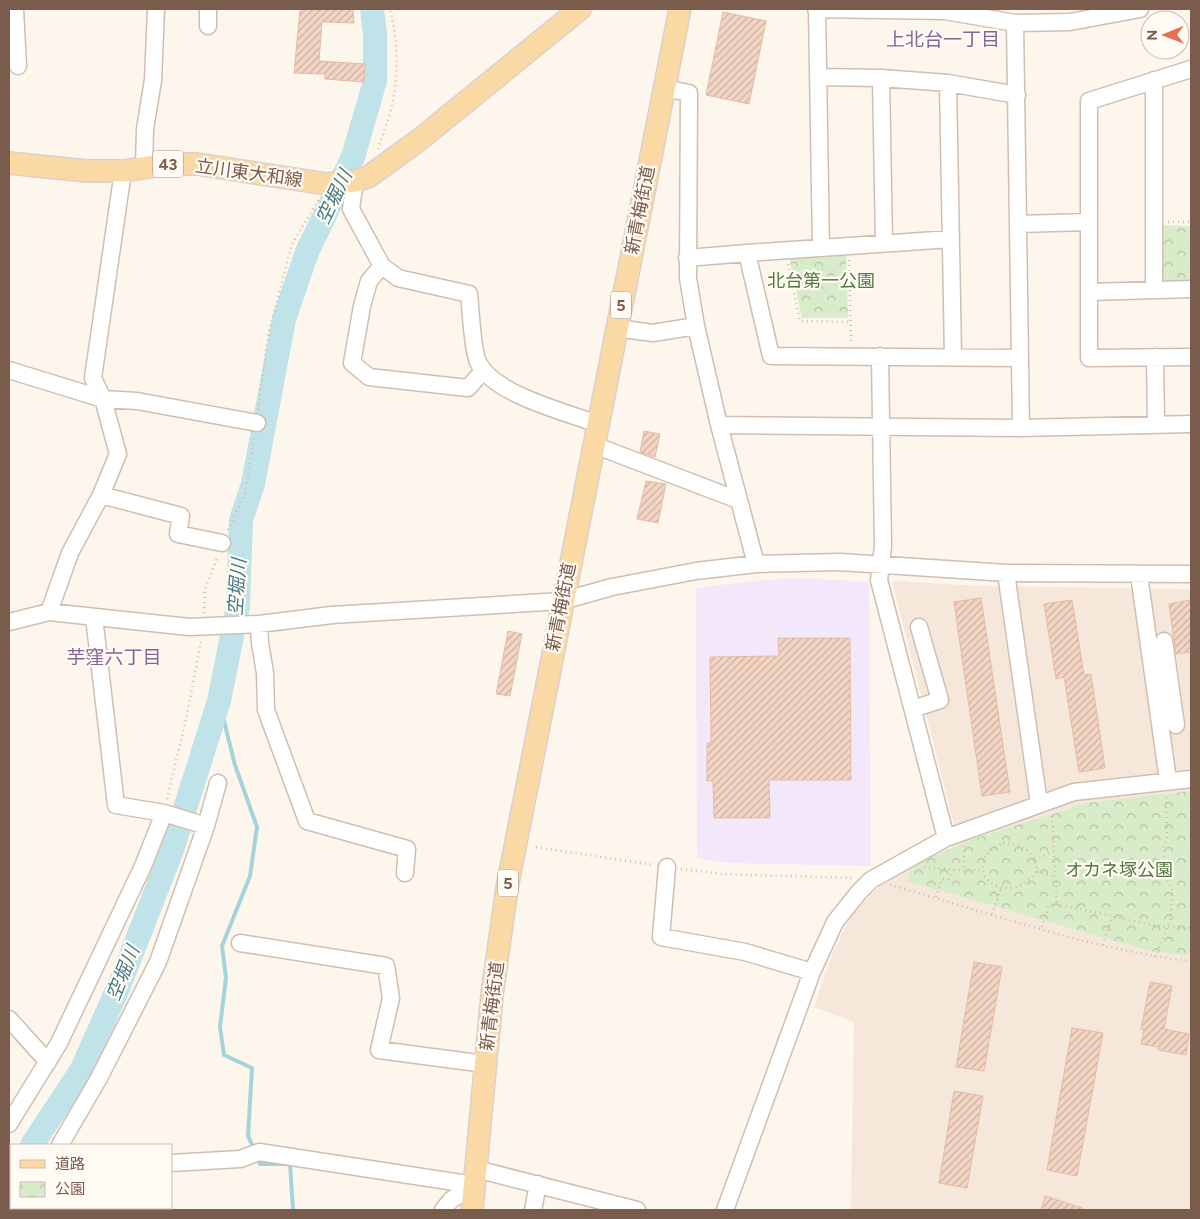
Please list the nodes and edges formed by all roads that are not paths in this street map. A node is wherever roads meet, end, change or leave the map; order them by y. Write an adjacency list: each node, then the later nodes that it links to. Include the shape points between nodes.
1 (15, 9): 12 (street)
2 (156, 9): 21 (street, via 153,80 144,130)
3 (208, 9): 11 (street)
4 (580, 9): 23 (main road, 立川東大和線 / 43, via 419,140 368,177)
5 (680, 9): 18 (main road, 新青梅街道 / 5)
6 (817, 9): 8 (street); 14 (street)
7 (1140, 9): 9 (street, via 1070,22)
8 (944, 10): 10 (street)
9 (1036, 16): 10 (street)
10 (1015, 23): 19 (street)
11 (208, 26)
12 (18, 66)
13 (1191, 69): 16 (street)
14 (818, 77): 15 (street); 28 (street)
15 (881, 78): 17 (street); 27 (street)
16 (1154, 80): 24 (street, via 1089,101); 33 (street)
17 (948, 83): 19 (street); 26 (street)
18 (664, 88): 30 (street, via 689,93); 36 (main road, 新青梅街道 / 5)
19 (1017, 95): 25 (street)
20 (9, 163): 22 (main road, 立川東大和線 / 43)
21 (144, 167): 22 (main road, 立川東大和線 / 43); 23 (main road, 立川東大和線 / 43, via 197,164 327,184)
22 (123, 172): 44 (street, via 93,378)
23 (355, 181): 31 (street, via 352,209)
24 (1089, 222): 25 (street); 34 (street)
25 (1018, 224): 41 (street)
26 (951, 239): 27 (street); 38 (street)
27 (884, 243): 28 (street)
28 (821, 248): 29 (street)
29 (747, 253): 30 (street); 37 (street, via 771,356)
30 (687, 258): 35 (street)
31 (382, 266): 43 (street, via 398,278 469,294 477,360); 43 (street, via 369,281 352,363 369,377 468,388)
32 (1191, 289): 33 (street)
33 (1154, 290): 34 (street)
34 (1089, 292): 39 (street, via 1089,358)
35 (696, 326): 36 (street, via 654,333); 48 (street)
36 (616, 328): 51 (main road, 新青梅街道 / 5)
37 (880, 356): 38 (street); 49 (street)
38 (953, 357): 41 (street)
39 (1155, 357): 40 (street); 46 (street)
40 (1191, 357)
41 (1020, 358): 50 (street)
42 (9, 370): 44 (street)
43 (483, 371): 51 (street, via 504,389)
44 (103, 399): 45 (street, via 137,401); 52 (street, via 118,454)
45 (257, 423)
46 (1156, 424): 47 (street); 50 (street)
47 (1191, 424)
48 (719, 425): 49 (street); 53 (street)
49 (882, 428): 50 (street); 56 (street)
50 (1021, 428)
51 (596, 434): 53 (street); 60 (main road, 新青梅街道 / 5)
52 (101, 495): 54 (street, via 182,516 178,534); 61 (street, via 70,553)
53 (738, 500): 55 (street)
54 (222, 543)
55 (756, 564): 56 (street, via 801,561); 60 (street, via 696,571)
56 (881, 566): 57 (street); 67 (street, via 880,580)
57 (1006, 573): 59 (street); 72 (street)
58 (1191, 574): 59 (street)
59 (1139, 575): 68 (street)
60 (562, 601): 64 (street, via 332,615); 82 (main road, 新青梅街道 / 5, via 507,888)
61 (49, 612): 62 (street); 63 (street)
62 (94, 617): 64 (street, via 205,626); 73 (street, via 116,805)
63 (9, 622)
64 (253, 624): 77 (street, via 265,672 266,710 307,821 407,849)
65 (919, 627): 67 (street, via 940,700)
66 (1164, 641): 68 (street)
67 (913, 709): 75 (street)
68 (1175, 725): 71 (street)
69 (1191, 779): 71 (street)
70 (218, 783): 74 (street)
71 (1167, 786): 72 (street, via 1088,790)
72 (1045, 809): 75 (street)
73 (164, 813): 74 (street); 81 (street, via 143,866)
74 (206, 826): 84 (street, via 158,962 99,1078)
75 (946, 838): 79 (street, via 871,880 835,922)
76 (667, 866): 79 (street, via 661,937 745,952)
77 (405, 873)
78 (240, 943): 82 (street, via 386,966 390,998 379,1050)
79 (812, 972): 92 (street)
80 (9, 1019): 81 (street)
81 (48, 1062): 83 (street)
82 (486, 1064): 86 (main road, 新青梅街道 / 5)
83 (9, 1124)
84 (61, 1144)
85 (172, 1163): 86 (street, via 240,1159 253,1154)
86 (475, 1177): 87 (street); 88 (street); 89 (main road, 新青梅街道 / 5)
87 (538, 1184): 90 (street); 91 (street)
88 (444, 1210)
89 (472, 1210)
90 (533, 1210)
91 (637, 1210)
92 (726, 1210)

